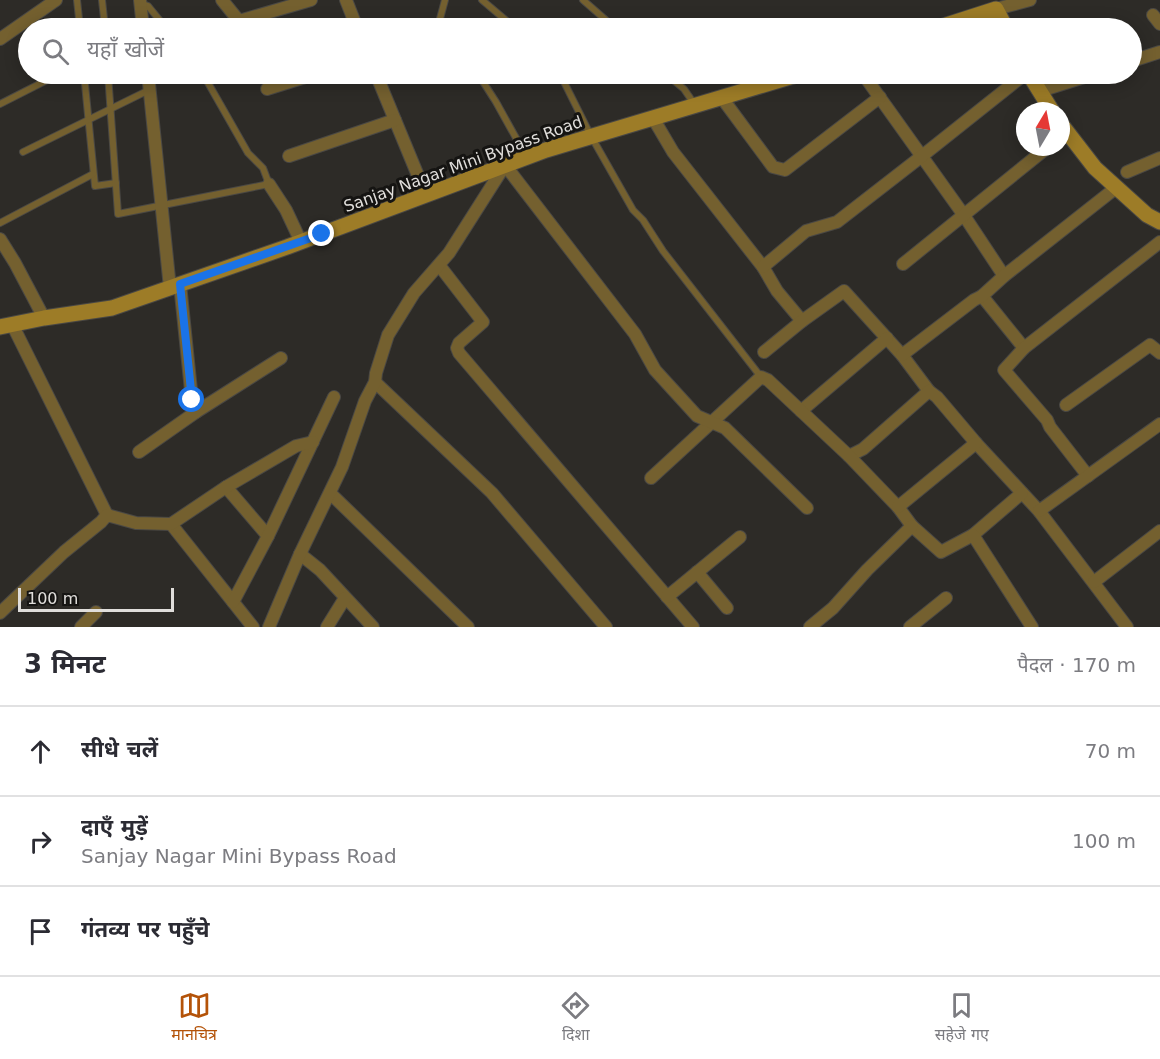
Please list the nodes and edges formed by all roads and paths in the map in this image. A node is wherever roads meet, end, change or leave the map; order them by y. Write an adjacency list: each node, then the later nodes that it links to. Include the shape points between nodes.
1 (56, 0): 13 (street)
2 (77, 0): 14 (lane)
3 (102, 0): 15 (lane)
4 (222, 0): 18 (street)
5 (311, 0): 19 (street)
6 (346, 0): 20 (street)
7 (445, 0): 21 (lane)
8 (482, 0): 22 (lane)
9 (583, 0): 23 (lane)
10 (1030, 0): 12 (street)
11 (140, 1): 16 (street); 17 (lane)
12 (1003, 5): 24 (street)
13 (30, 18)
14 (79, 18)
15 (104, 18)
16 (142, 18)
17 (158, 18)
18 (236, 18)
19 (248, 18)
20 (353, 18)
21 (440, 18)
22 (503, 18)
23 (604, 18)
24 (966, 18)
25 (18, 26): 26 (street)
26 (0, 39)
27 (1160, 52): 28 (street)
28 (1142, 58)
29 (39, 84): 50 (lane)
30 (85, 84): 55 (lane)
31 (109, 84): 52 (lane)
32 (149, 84): 45 (street)
33 (209, 84): 68 (lane, via 248,153 263,168)
34 (283, 84): 44 (street)
35 (380, 84): 54 (street)
36 (484, 84): 62 (lane)
37 (565, 84): 56 (lane)
38 (678, 84): 51 (lane)
39 (768, 84): 48 (street, Sanjay Nagar Mini Bypass Road)
40 (870, 84): 47 (street)
41 (1014, 84): 60 (street)
42 (1034, 84): 46 (street)
43 (1064, 84): 46 (street)
44 (267, 89)
45 (150, 90): 52 (lane); 71 (street)
46 (1040, 92): 49 (street)
47 (879, 97): 48 (street, via 785,170 773,167); 60 (street)
48 (722, 98): 51 (street, Sanjay Nagar Mini Bypass Road)
49 (1046, 102)
50 (0, 104)
51 (695, 106): 53 (street, Sanjay Nagar Mini Bypass Road)
52 (111, 110): 55 (lane); 67 (lane)
53 (653, 118): 56 (street, Sanjay Nagar Mini Bypass Road); 80 (street, via 673,152)
54 (395, 120): 59 (street); 70 (street)
55 (88, 121): 58 (lane); 66 (lane)
56 (591, 136): 62 (street, Sanjay Nagar Mini Bypass Road); 93 (lane, via 633,210)
57 (1070, 139): 69 (street)
58 (23, 152)
59 (289, 156)
60 (922, 156): 72 (street); 80 (street, via 837,222 806,231)
61 (1037, 156): 72 (street)
62 (527, 157): 64 (street, Sanjay Nagar Mini Bypass Road)
63 (1160, 158): 65 (street)
64 (505, 165): 70 (street, Sanjay Nagar Mini Bypass Road); 79 (street); 100 (street, via 635,334 655,370 697,416)
65 (1127, 172)
66 (93, 174): 67 (lane, via 95,186); 74 (lane)
67 (116, 183): 71 (lane, via 118,214)
68 (269, 184): 71 (lane); 76 (street)
69 (1117, 188): 73 (street); 81 (street)
70 (426, 195): 76 (street, Sanjay Nagar Mini Bypass Road)
71 (161, 205): 82 (street)
72 (963, 214): 78 (street); 81 (street)
73 (1160, 222)
74 (0, 223)
75 (0, 239): 84 (street)
76 (301, 242): 82 (street, Sanjay Nagar Mini Bypass Road)
77 (1160, 242): 88 (street)
78 (903, 264)
79 (439, 265): 94 (street, via 414,293 388,335); 124 (street, via 483,322 459,343 459,353)
80 (762, 267): 85 (street)
81 (1004, 276): 83 (street)
82 (175, 286): 84 (street, Sanjay Nagar Mini Bypass Road, via 112,309); 99 (street)
83 (982, 296): 88 (street); 91 (street)
84 (44, 318): 86 (street, Sanjay Nagar Mini Bypass Road)
85 (802, 321): 87 (street, via 844,291); 89 (street)
86 (6, 325): 114 (street)
87 (887, 338): 91 (street); 98 (street)
88 (1024, 348): 106 (street, via 1004,370)
89 (764, 352)
90 (1160, 353): 97 (street, via 1150,345)
91 (902, 355): 95 (street)
92 (281, 358): 99 (street)
93 (761, 376): 98 (street); 100 (street)
94 (375, 382): 109 (street); 138 (street, via 492,493)
95 (929, 391): 103 (street); 105 (street, via 863,449)
96 (334, 397): 102 (street)
97 (1066, 405)
98 (801, 411): 105 (street)
99 (196, 412): 104 (street)
100 (712, 423): 107 (street); 112 (street, via 725,428)
101 (1160, 424): 106 (street)
102 (313, 442): 108 (street, via 296,446); 118 (street)
103 (976, 443): 110 (street); 111 (street)
104 (139, 452)
105 (849, 456): 111 (street)
106 (1088, 476): 113 (street)
107 (651, 478)
108 (226, 487): 115 (street); 118 (street)
109 (330, 493): 121 (street); 137 (street)
110 (1022, 493): 113 (street); 119 (street)
111 (898, 507): 116 (street)
112 (807, 508)
113 (1040, 511): 123 (street)
114 (107, 515): 115 (street, via 136,524); 130 (street)
115 (171, 524): 127 (street)
116 (912, 526): 119 (street, via 941,552); 140 (street)
117 (1160, 531): 123 (street)
118 (268, 536): 127 (street)
119 (973, 536): 131 (street)
120 (740, 537): 122 (street)
121 (300, 554): 125 (street); 134 (street)
122 (697, 572): 124 (street); 128 (street)
123 (1094, 582): 142 (street)
124 (668, 597): 139 (street)
125 (345, 598): 135 (street); 136 (street)
126 (946, 598): 141 (street)
127 (233, 602): 133 (street)
128 (727, 608)
129 (96, 612): 132 (street)
130 (0, 613)
131 (1026, 625)
132 (81, 627)
133 (253, 627)
134 (269, 627)
135 (327, 627)
136 (373, 627)
137 (468, 627)
138 (606, 627)
139 (693, 627)
140 (810, 627)
141 (910, 627)
142 (1127, 627)

